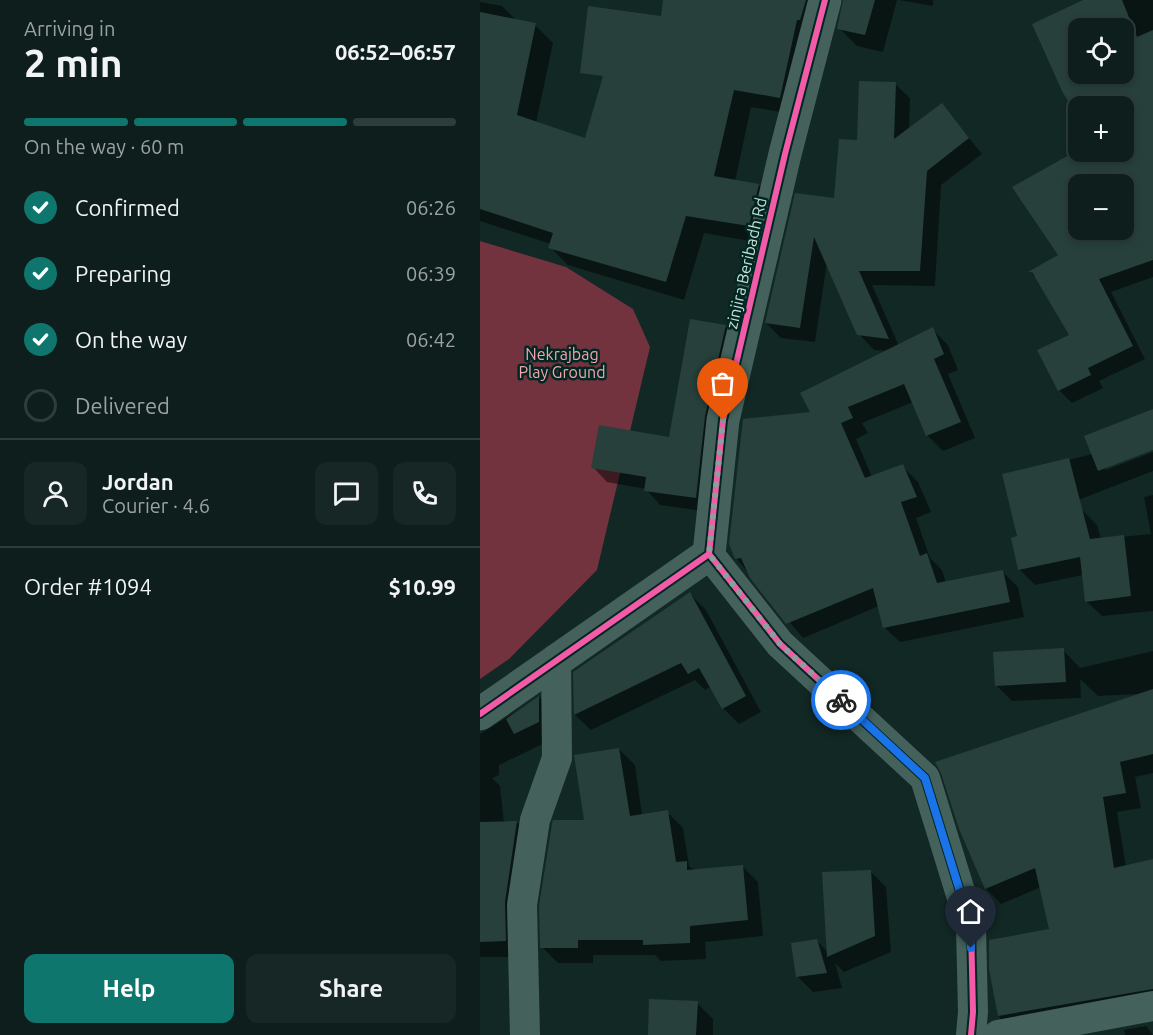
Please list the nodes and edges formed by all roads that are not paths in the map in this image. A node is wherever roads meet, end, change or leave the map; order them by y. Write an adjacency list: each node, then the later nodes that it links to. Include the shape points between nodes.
1 (825, 0): 2 (street, zinjira Beribadh Rd, via 723,420)
2 (709, 554): 3 (street); 7 (street, via 780,644 925,778 971,927)
3 (556, 659): 4 (street); 6 (street, via 557,758 535,820 522,905)
4 (480, 714)
5 (1153, 1006): 8 (street)
6 (525, 1035)
7 (971, 1035)
8 (998, 1035)

